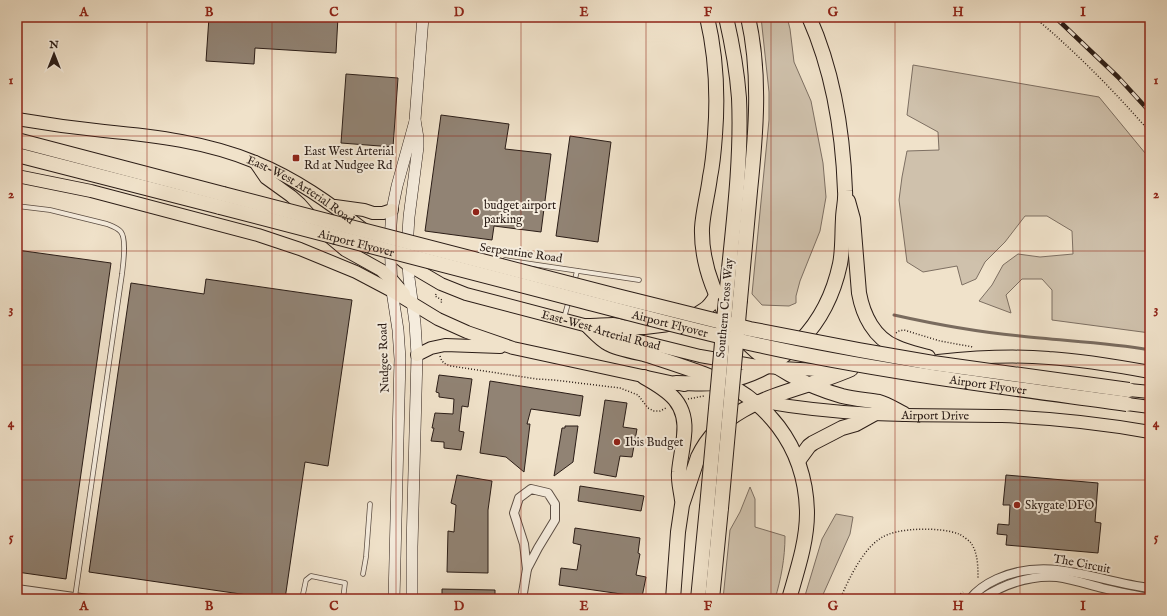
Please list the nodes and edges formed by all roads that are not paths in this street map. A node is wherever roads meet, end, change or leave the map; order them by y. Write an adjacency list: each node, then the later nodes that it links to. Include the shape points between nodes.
1 (423, 17): 7 (main road, Nudgee Road)
2 (707, 17): 28 (highway, via 714,54 715,135 702,241 706,268)
3 (726, 17): 17 (highway, Southern Cross Way, via 739,97)
4 (748, 17): 17 (highway, Southern Cross Way, via 754,49 755,129)
5 (810, 17): 12 (highway, via 835,102)
6 (17, 119): 10 (main road, East-West Arterial Road, via 171,139 219,149)
7 (416, 120): 16 (main road, Nudgee Road); 22 (main road, Nudgee Road, via 418,138 407,237)
8 (17, 140): 13 (highway)
9 (17, 155): 13 (highway)
10 (254, 161): 15 (main road, East-West Arterial Road, via 288,178); 25 (main road, via 266,178 300,204 336,244 381,270)
11 (17, 176): 25 (main road, via 91,191 258,235 318,255)
12 (845, 193): 34 (highway, via 853,219 859,293 867,318 874,330 888,343); 35 (highway, via 842,249 836,283 822,313 804,339)
13 (222, 200): 42 (highway, Airport Flyover, bridge, via 750,329 933,363); 45 (highway, Airport Flyover, bridge, via 467,272 758,345 853,364)
14 (17, 206): 58 (lane, via 50,210 107,224 120,231 123,239 122,274)
15 (332, 206): 16 (main road, via 373,213); 18 (main road, East-West Arterial Road)
16 (392, 210): 18 (main road, Nudgee Road)
17 (738, 246): 53 (highway, Southern Cross Way, bridge)
18 (391, 251): 22 (main road, East-West Arterial Road); 25 (main road, Nudgee Road)
19 (463, 254): 20 (lane, Serpentine Road)
20 (494, 259)
21 (501, 260): 23 (lane, Serpentine Road)
22 (407, 264): 29 (main road, Nudgee Road); 30 (main road, East-West Arterial Road, via 441,284 466,294)
23 (577, 271): 24 (lane, Serpentine Road); 26 (lane, Serpentine Road)
24 (640, 280)
25 (392, 285): 29 (main road); 63 (main road, Nudgee Road, via 400,359)
26 (573, 286)
27 (571, 294): 30 (lane)
28 (716, 296): 31 (highway, via 704,310 688,319 648,326); 35 (highway, via 741,337)
29 (412, 304): 32 (main road, via 453,327); 33 (main road, Nudgee Road, via 416,323)
30 (564, 320): 31 (main road, East-West Arterial Road)
31 (588, 326): 35 (main road, East-West Arterial Road, via 700,356); 41 (highway, via 609,344 704,374)
32 (513, 348): 33 (main road, via 437,346); 38 (main road)
33 (417, 355): 64 (main road, Nudgee Road)
34 (938, 361): 36 (main road); 37 (main road, via 991,357 1049,358)
35 (772, 366): 36 (main road, via 818,370); 40 (highway); 41 (highway, via 741,377)
36 (851, 369): 40 (highway)
37 (1150, 372)
38 (644, 377): 39 (main road); 52 (highway, via 666,390 678,404 683,415 685,427 679,474)
39 (676, 383): 41 (highway, via 710,383)
40 (810, 384): 44 (highway); 48 (highway, via 843,396 880,402)
41 (723, 387): 44 (highway, via 739,390)
42 (1129, 390): 43 (main road)
43 (1150, 392)
44 (757, 401): 47 (main road, Airport Drive); 50 (highway, via 787,439); 52 (highway, via 724,422 706,443 698,457)
45 (1127, 404): 46 (main road)
46 (1150, 407)
47 (874, 414): 48 (main road, Airport Drive); 50 (highway, via 813,443)
48 (904, 414): 49 (main road, Airport Drive, via 1044,419)
49 (1150, 432)
50 (798, 461): 69 (highway, via 807,513 803,547)
51 (370, 504): 55 (lane)
52 (682, 504): 66 (highway)
53 (714, 508): 67 (highway, Southern Cross Way); 68 (highway, Southern Cross Way)
54 (527, 569): 54 (street, via 524,544 514,514 518,498 531,489 548,493 555,504 555,520); 65 (street)
55 (363, 574)
56 (1150, 588): 70 (street, The Circuit, via 1069,571 1031,570 1013,573 988,583)
57 (17, 589): 58 (street)
58 (76, 597): 60 (street)
59 (1150, 598): 71 (street, The Circuit, via 1050,577 1014,583 993,591)
60 (88, 599)
61 (302, 599): 62 (lane, via 306,580 311,576 345,583)
62 (343, 599)
63 (394, 599)
64 (412, 599)
65 (522, 599)
66 (673, 599)
67 (698, 599)
68 (712, 599)
69 (789, 599)
70 (970, 599)
71 (982, 599)

